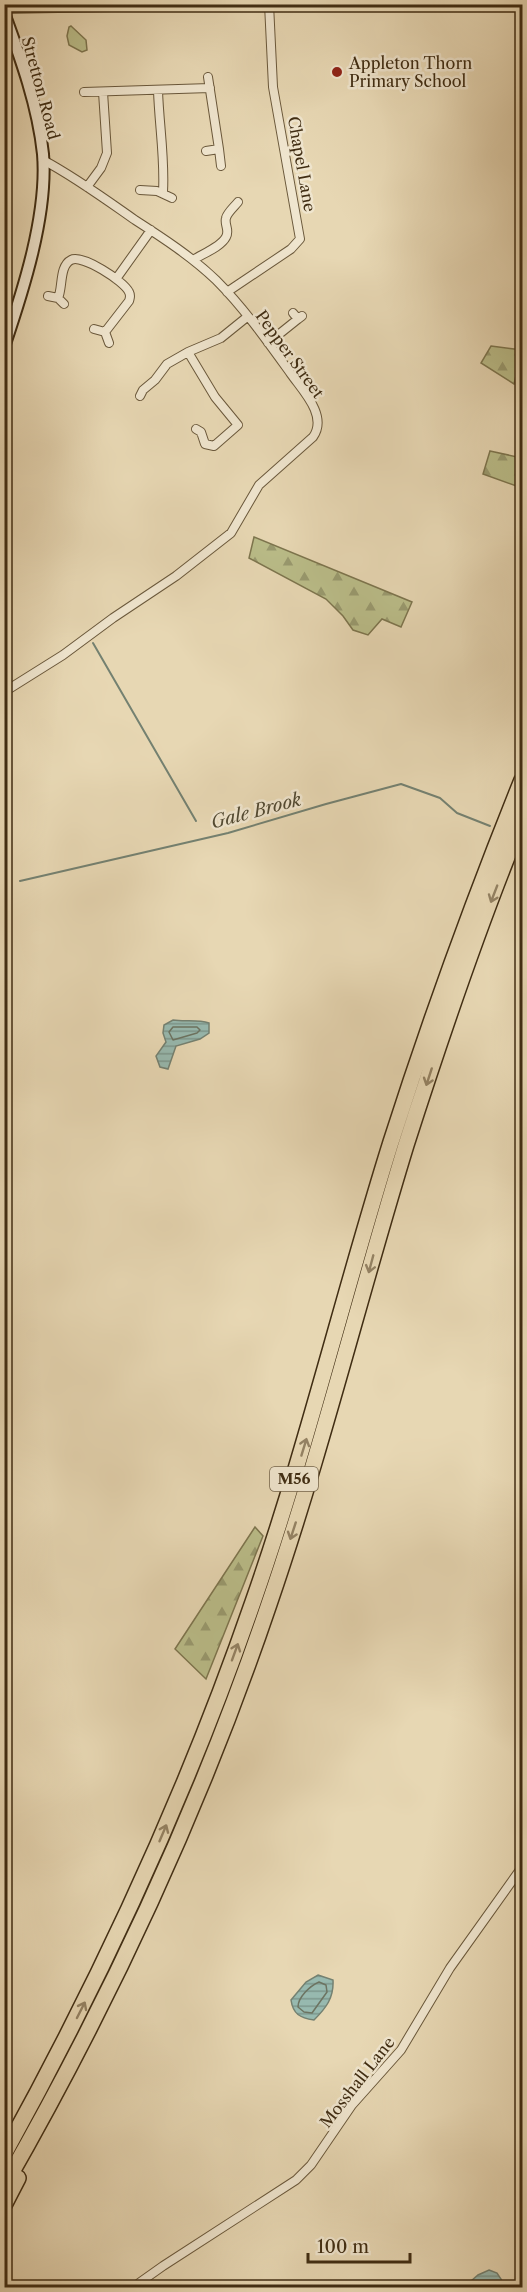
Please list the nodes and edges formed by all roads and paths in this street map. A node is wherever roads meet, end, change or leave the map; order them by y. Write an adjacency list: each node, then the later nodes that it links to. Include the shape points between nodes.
1 (166, 4): 3 (main road)
2 (269, 4): 23 (street, Chapel Lane, via 273,87 300,239 296,246)
3 (92, 5): 4 (main road)
4 (4, 7)
5 (4, 13): 13 (main road, Stretton Road, via 25,70)
6 (208, 76): 7 (street)
7 (210, 88): 8 (street); 11 (street)
8 (158, 90): 10 (street); 17 (street)
9 (84, 92): 10 (street)
10 (103, 92): 15 (street, via 107,153)
11 (219, 149): 12 (street); 14 (street)
12 (206, 151)
13 (43, 160): 15 (street, Pepper Street); 31 (main road, Stretton Road, via 37,228)
14 (221, 166)
15 (87, 187): 20 (street, Pepper Street)
16 (140, 190): 17 (street)
17 (163, 192): 18 (street)
18 (172, 198)
19 (238, 202): 21 (street, via 226,216 228,230 223,241)
20 (151, 230): 21 (street, Pepper Street); 22 (street)
21 (193, 260): 23 (street, Pepper Street)
22 (116, 279): 24 (street, via 86,260 71,259 64,268 61,301); 28 (street, via 131,296)
23 (227, 292): 26 (street, Pepper Street)
24 (48, 297)
25 (298, 316): 30 (street)
26 (248, 317): 30 (street, Pepper Street); 32 (street, via 220,338)
27 (94, 329): 28 (street)
28 (105, 332): 29 (street)
29 (110, 343)
30 (268, 343): 35 (street, Pepper Street, via 316,414 318,430 313,437 259,485 231,534 56,660)
31 (4, 347)
32 (188, 352): 33 (street, via 167,364); 34 (street, via 215,397 238,425 212,448)
33 (140, 398)
34 (196, 429)
35 (4, 692)
36 (522, 780): 39 (highway, M56, one-way to 36, via 124,1921 195,1759 253,1603 309,1428 391,1143 461,939)
37 (522, 819): 40 (highway, M56, one-way to 40, via 410,1135 269,1606 171,1856)
38 (522, 1867): 45 (street, Mosshall Lane, via 450,1968 401,2050 352,2105 311,2165 296,2180 163,2266)
39 (62, 2048): 41 (highway, M56, via 28,2093); 42 (highway, M56)
40 (52, 2098): 43 (highway, M56); 44 (highway, M56, via 38,2138)
41 (4, 2134)
42 (4, 2154)
43 (4, 2186)
44 (4, 2205)
45 (137, 2288)

